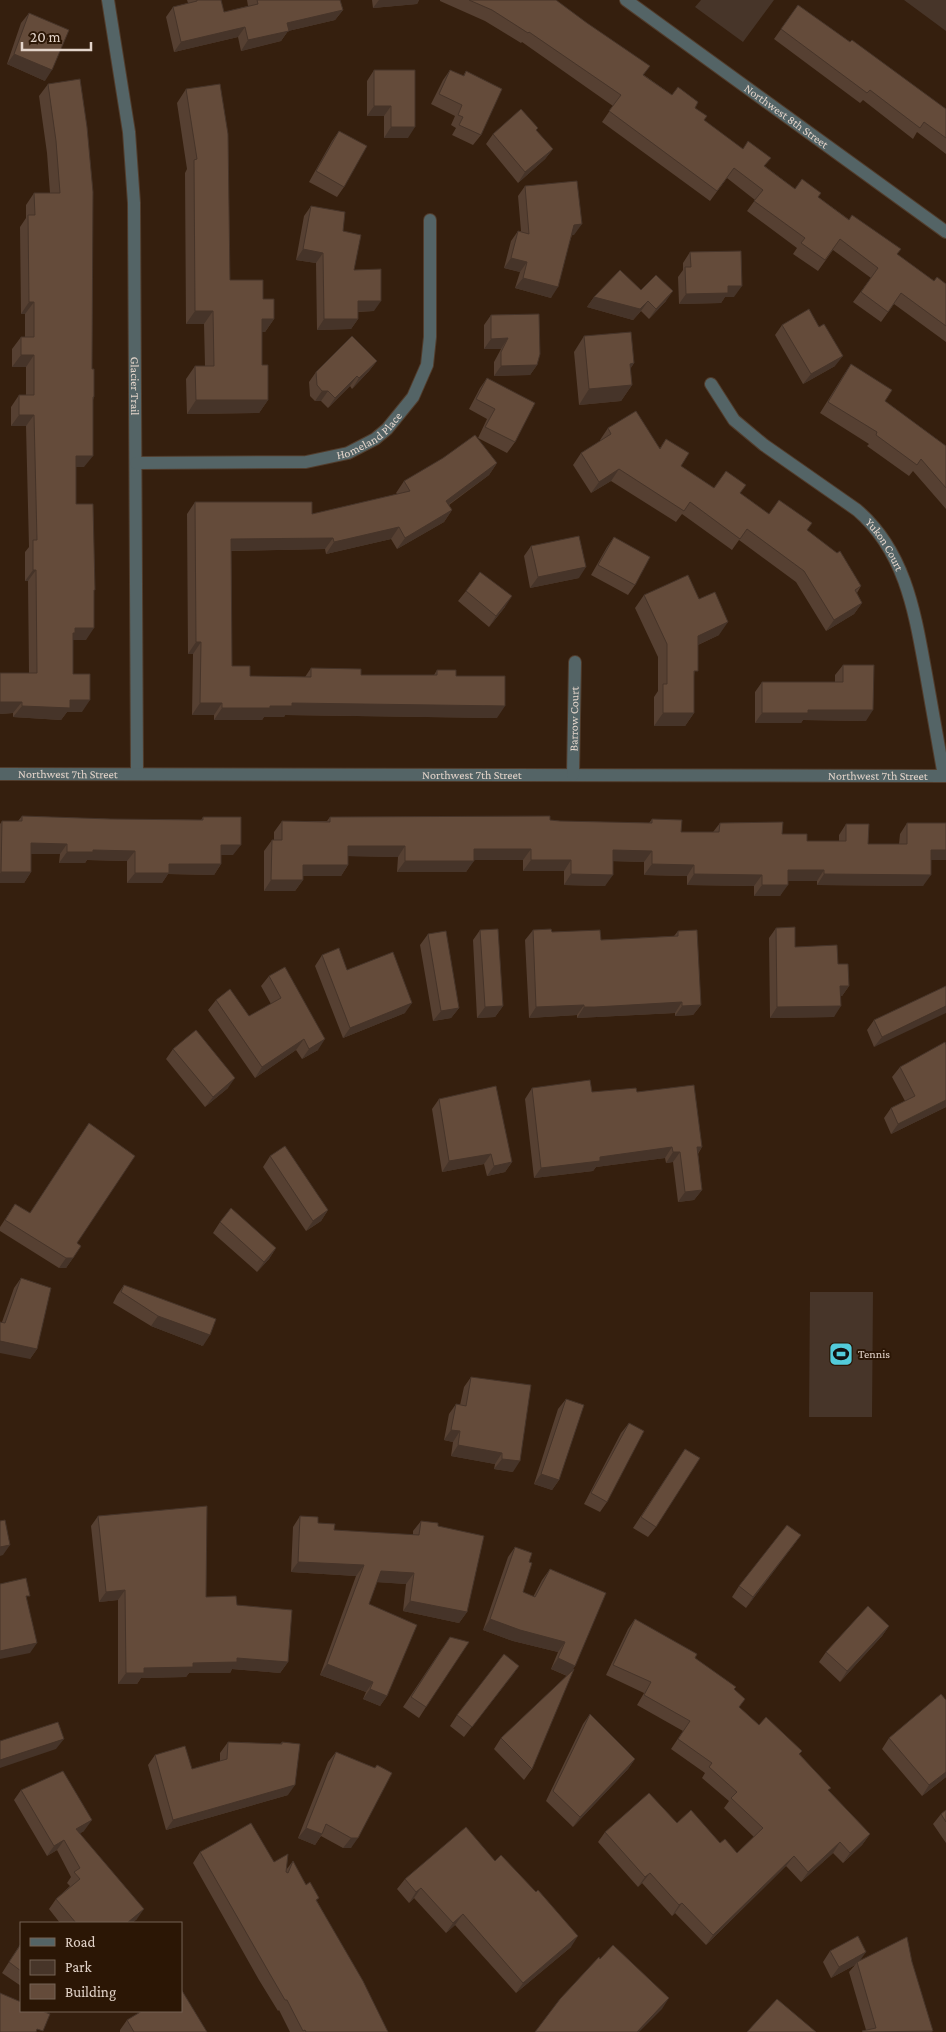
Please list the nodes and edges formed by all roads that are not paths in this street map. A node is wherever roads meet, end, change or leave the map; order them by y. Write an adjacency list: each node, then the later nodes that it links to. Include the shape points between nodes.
1 (108, 0): 6 (street, Glacier Trail, via 133,167)
2 (626, 0): 4 (street, Northwest 8th Street)
3 (430, 220): 6 (street, Homeland Place, via 427,365 410,402 375,439 348,453 306,462)
4 (946, 232)
5 (711, 384): 11 (street, Yukon Court, via 734,420 764,445 858,510 885,540 904,576 914,609)
6 (136, 463): 9 (street, Glacier Trail)
7 (575, 662): 10 (street, Barrow Court)
8 (0, 774): 9 (street, Northwest 7th Street)
9 (137, 774): 10 (street, Northwest 7th Street)
10 (573, 775): 11 (street, Northwest 7th Street)
11 (945, 776)

